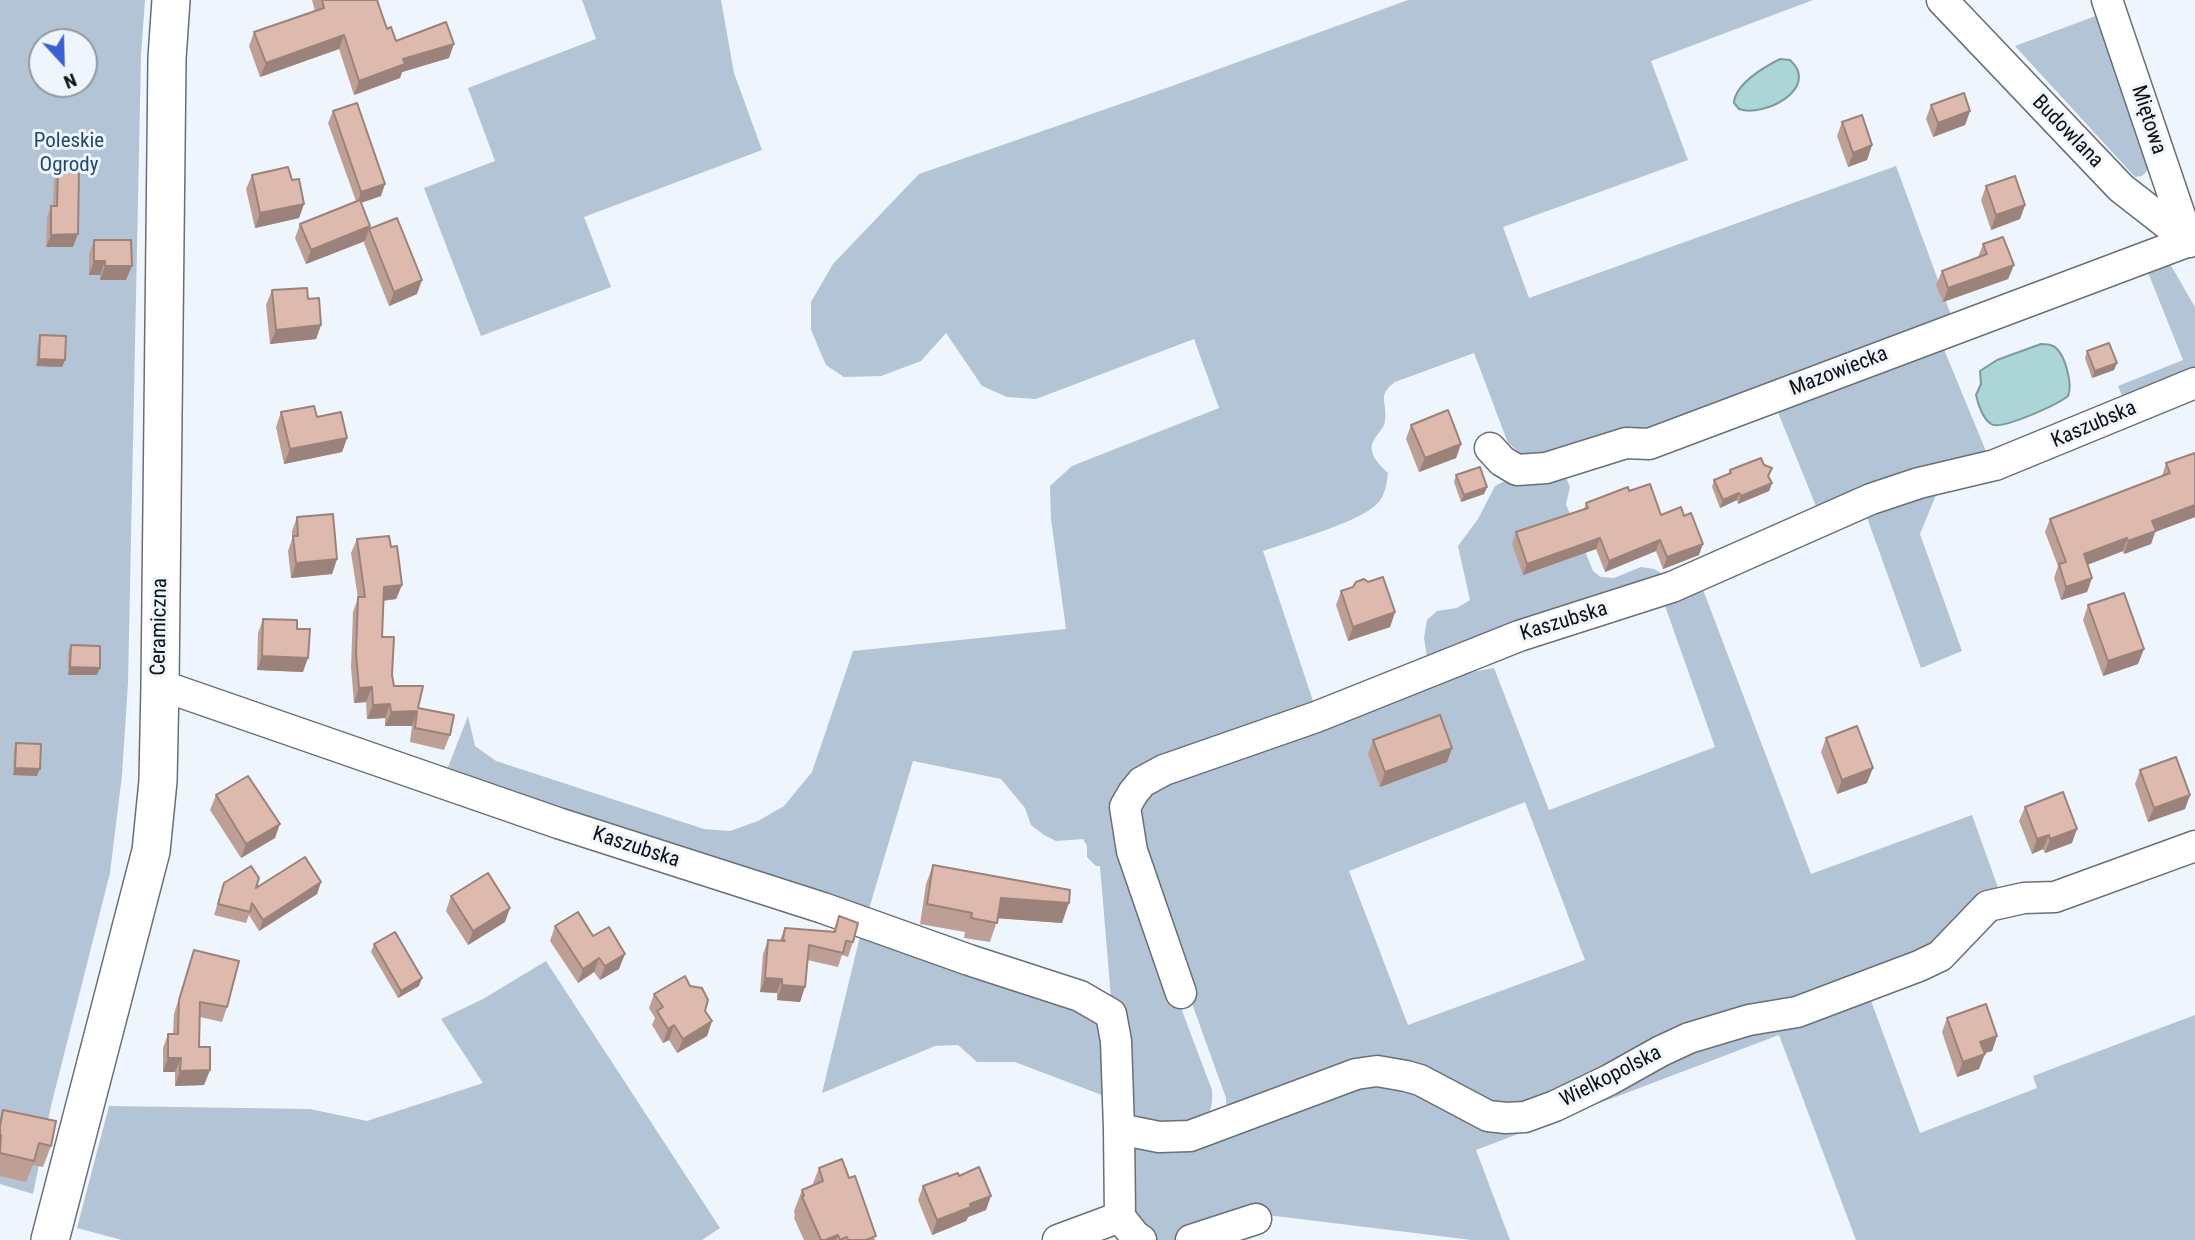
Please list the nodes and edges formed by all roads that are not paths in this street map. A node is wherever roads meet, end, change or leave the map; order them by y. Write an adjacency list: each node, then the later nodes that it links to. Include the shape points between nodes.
1 (171, 0): 7 (street, Ceramiczna)
2 (1942, 0): 4 (street, Budowlana, via 2122,188)
3 (2107, 0): 4 (street, Miętowa)
4 (2192, 249): 6 (street, Mazowiecka, via 1648,444 1626,443 1546,468 1517,470)
5 (2195, 383): 9 (street, Kaszubska, via 1995,465 1883,494 1681,583 1507,640 1142,782 1125,807 1126,828)
6 (1490, 448)
7 (160, 685): 10 (street, Kaszubska, via 1080,996 1111,1014); 13 (street, Ceramiczna, via 151,851)
8 (2195, 846): 10 (street, Wielkopolska, via 2055,897 1988,906 1940,956 1797,1012 1689,1038 1555,1107 1525,1117 1488,1116 1420,1080 1377,1071 1356,1074 1190,1136 1159,1137)
9 (1181, 993)
10 (1119, 1129): 11 (street)
11 (1120, 1217): 14 (street); 15 (street)
12 (1256, 1219): 16 (street)
13 (50, 1240)
14 (1058, 1240)
15 (1141, 1240)
16 (1191, 1240)

